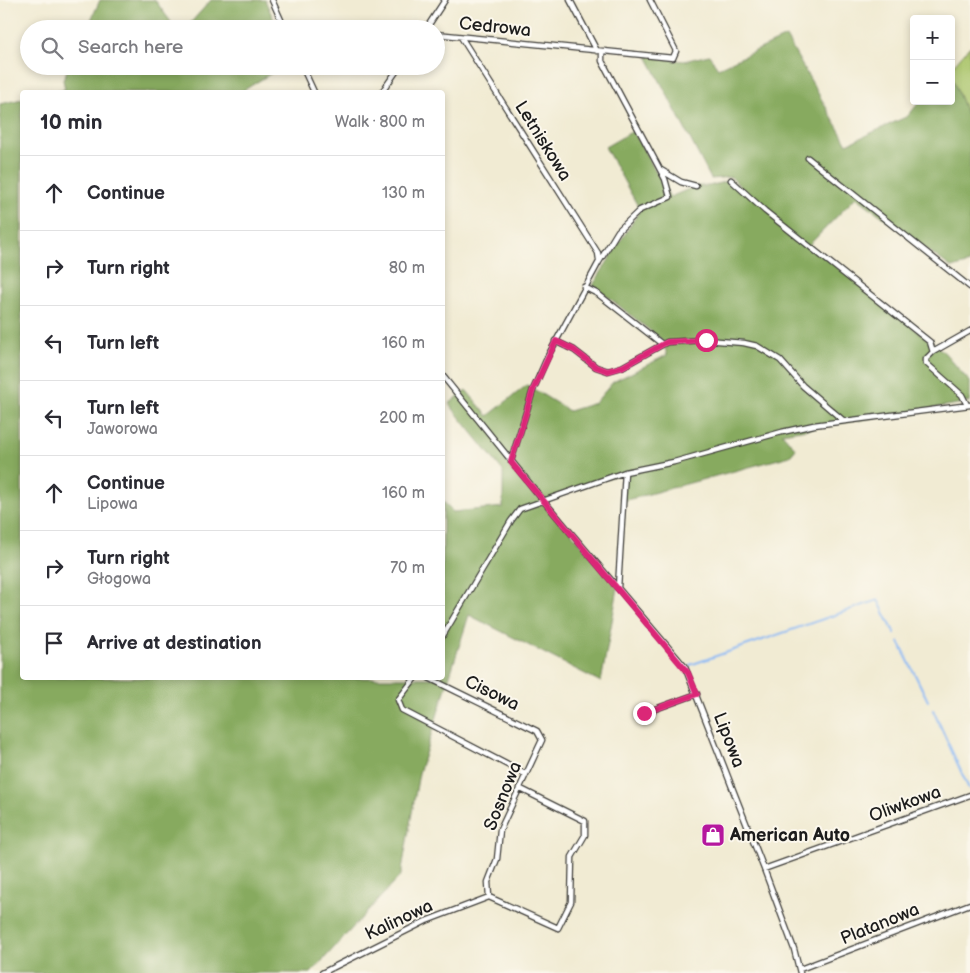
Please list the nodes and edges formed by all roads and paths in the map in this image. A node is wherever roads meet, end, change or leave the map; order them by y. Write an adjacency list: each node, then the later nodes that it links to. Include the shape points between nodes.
1 (272, 0): 5 (street)
2 (446, 0): 6 (street)
3 (570, 0): 9 (street)
4 (650, 0): 9 (street, Cedrowa, via 676,51 673,58)
5 (281, 20)
6 (432, 20)
7 (445, 35): 8 (street, Cedrowa)
8 (461, 37): 9 (street, Cedrowa); 18 (street, Letniskowa, via 598,253)
9 (600, 51): 15 (street, via 607,72)
10 (306, 75): 12 (street)
11 (394, 75): 13 (street)
12 (313, 90)
13 (383, 90)
14 (808, 158): 20 (street)
15 (658, 167): 17 (street, via 681,182); 18 (street, via 670,197 640,210 618,231)
16 (731, 180): 24 (street, via 765,211 930,342)
17 (696, 186)
18 (599, 262): 19 (street)
19 (584, 287): 22 (street); 23 (street)
20 (970, 288)
21 (970, 331): 24 (street)
22 (556, 341): 23 (street, via 596,367 608,371 622,367); 28 (street, via 533,390)
23 (662, 344): 27 (street, via 706,340 757,346 780,360 803,386)
24 (933, 352): 26 (street, via 926,358 929,367)
25 (445, 379): 28 (street, Lipowa)
26 (968, 405): 27 (street)
27 (844, 421): 29 (street, via 782,432)
28 (511, 462): 30 (street, Lipowa)
29 (625, 472): 30 (street); 31 (street)
30 (543, 500): 31 (street, Lipowa); 32 (street, via 520,509 511,521)
31 (618, 588): 35 (street, Lipowa, via 683,664)
32 (445, 632)
33 (413, 680): 38 (street, via 398,700 402,710)
34 (433, 680): 37 (street, Cisowa, via 537,731)
35 (697, 694): 36 (street); 41 (street, Lipowa)
36 (644, 713)
37 (540, 736): 38 (street, Sosnowa, via 542,740)
38 (525, 774): 39 (street, Sosnowa)
39 (519, 788): 42 (street, Sosnowa, via 500,830 497,859 488,882); 42 (street, via 585,821 584,835 572,857 571,902 558,928)
40 (970, 795): 41 (street, Oliwkowa)
41 (764, 869): 44 (street, Lipowa)
42 (489, 897): 45 (street, Kalinowa, via 426,921)
43 (970, 904): 44 (street, Platanowa)
44 (800, 971)
45 (322, 973)

